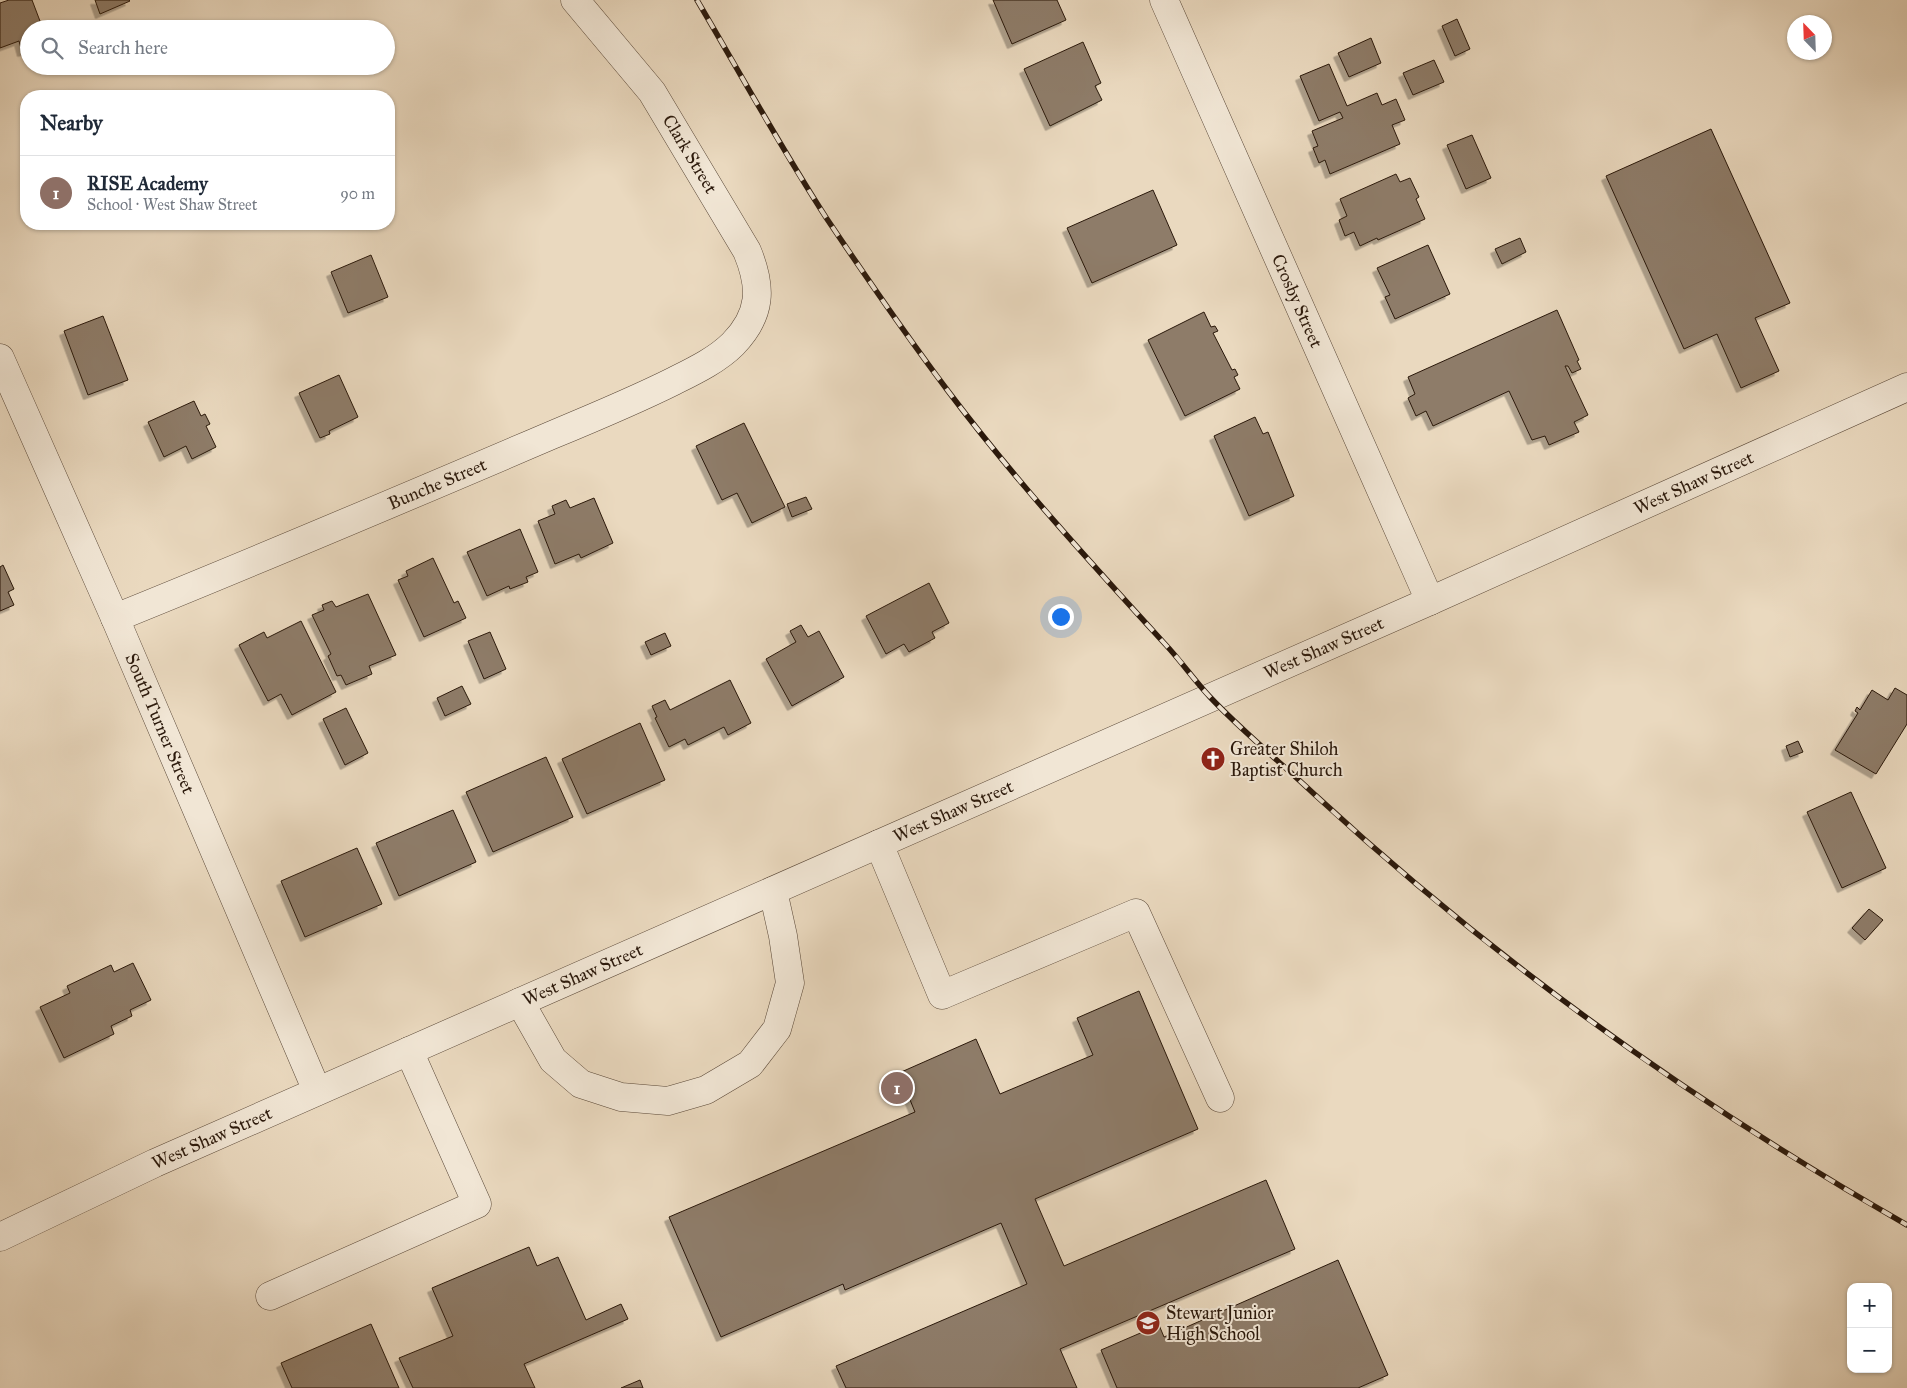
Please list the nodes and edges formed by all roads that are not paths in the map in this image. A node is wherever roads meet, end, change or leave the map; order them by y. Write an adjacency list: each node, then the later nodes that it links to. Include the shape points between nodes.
1 (575, 0): 3 (street, Clark Street, via 652,92 747,251 758,285 756,307)
2 (1164, 0): 6 (street, Crosby Street)
3 (746, 327): 7 (street, Bunche Street, via 733,344 715,358 651,392 291,547)
4 (0, 358): 7 (street, South Turner Street)
5 (1907, 387): 6 (street, West Shaw Street)
6 (1430, 601): 8 (street, West Shaw Street)
7 (115, 618): 12 (street, South Turner Street)
8 (879, 844): 9 (street, West Shaw Street); 13 (street, via 942,995 1136,913)
9 (773, 891): 10 (street, West Shaw Street); 10 (street, via 790,983 777,1029 750,1064 706,1090 668,1101 621,1097 581,1084 553,1060)
10 (520, 1002): 11 (street, West Shaw Street)
11 (409, 1051): 12 (street, West Shaw Street); 15 (street, via 477,1204)
12 (317, 1091): 14 (street, West Shaw Street)
13 (1220, 1098)
14 (0, 1237)
15 (270, 1296)

